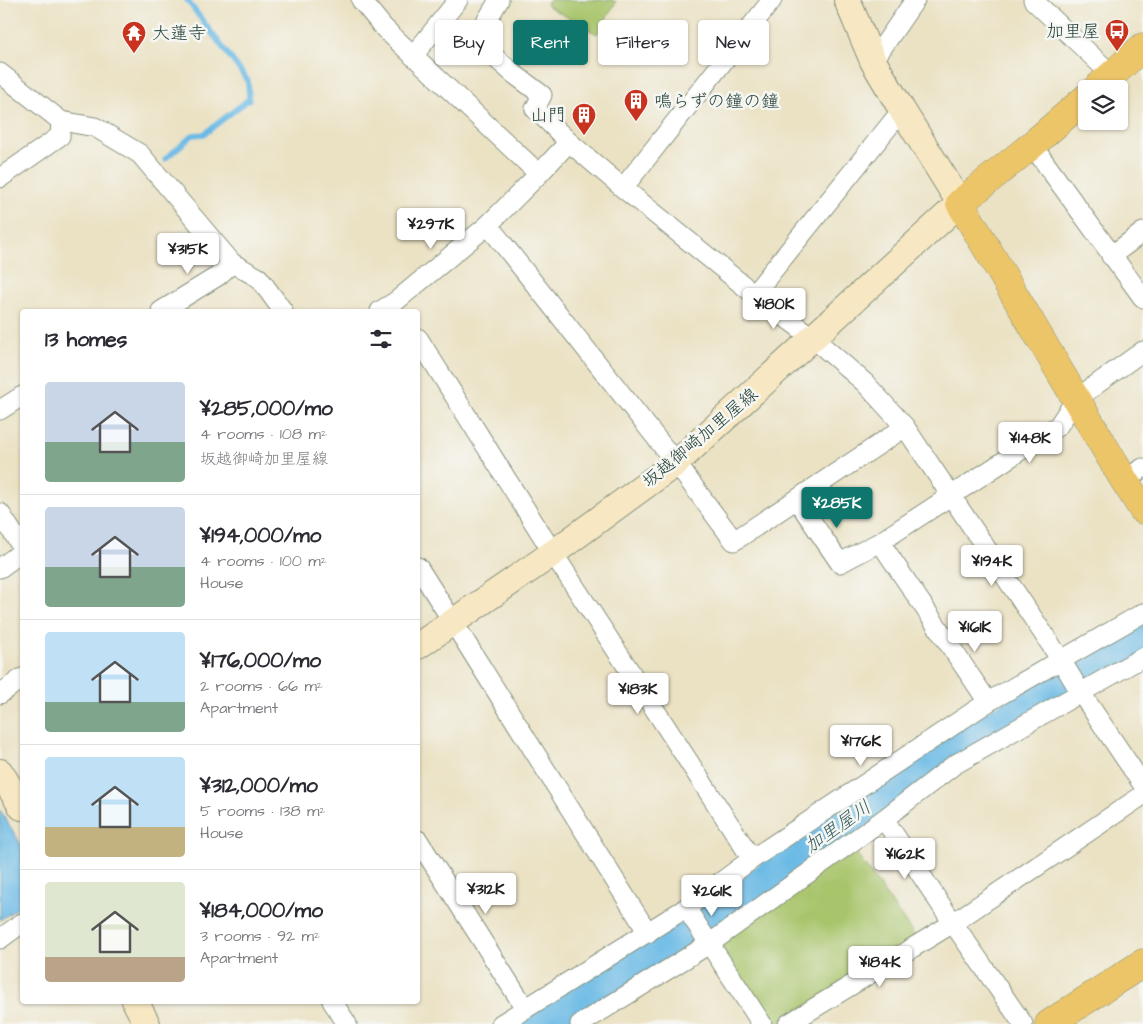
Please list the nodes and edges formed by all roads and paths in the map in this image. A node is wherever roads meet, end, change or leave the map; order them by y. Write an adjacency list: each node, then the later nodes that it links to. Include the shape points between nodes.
1 (361, 0): 9 (street)
2 (458, 0): 9 (street)
3 (499, 0): 17 (street, via 475,40 542,95 535,109)
4 (772, 0): 21 (street)
5 (847, 0): 10 (street)
6 (915, 0): 10 (street)
7 (1033, 0): 12 (street)
8 (1143, 47): 13 (main road)
9 (413, 56): 19 (street)
10 (873, 61): 15 (street)
11 (0, 73): 16 (street)
12 (1102, 80)
13 (1106, 80)
14 (1078, 105): 18 (main road, 坂越御崎加里屋線)
15 (902, 110): 22 (street); 27 (street)
16 (61, 121): 20 (street, via 60,136); 26 (street, via 96,127 140,154)
17 (570, 142): 19 (street); 21 (street)
18 (1032, 145): 22 (main road, 坂越御崎加里屋線); 25 (street)
19 (539, 174): 23 (street)
20 (0, 178)
21 (623, 188): 27 (street)
22 (960, 203): 32 (street, 坂越御崎加里屋線); 36 (main road)
23 (488, 225): 29 (street); 39 (street)
24 (1143, 232): 25 (street)
25 (1111, 256): 28 (street)
26 (232, 263): 30 (street, via 218,276); 31 (street, via 259,278)
27 (754, 294): 32 (street)
28 (1143, 298)
29 (392, 308)
30 (165, 309)
31 (281, 309)
32 (814, 338): 38 (street, via 865,383); 39 (street, 坂越御崎加里屋線)
33 (420, 341): 48 (street)
34 (1143, 351): 36 (street)
35 (20, 397): 37 (street)
36 (1076, 399): 40 (main road); 41 (street, via 1058,426)
37 (0, 410)
38 (905, 427): 41 (street); 42 (street)
39 (676, 463): 42 (street, via 734,542); 48 (street, 坂越御崎加里屋線)
40 (1133, 474): 43 (main road)
41 (951, 496): 45 (street); 55 (street)
42 (797, 500): 45 (street, via 840,563)
43 (1143, 510)
44 (0, 513): 46 (street)
45 (880, 542): 59 (street)
46 (20, 544)
47 (20, 553): 49 (street)
48 (553, 553): 52 (street, 坂越御崎加里屋線); 66 (street)
49 (0, 568)
50 (420, 571): 52 (street)
51 (1143, 613): 55 (street)
52 (453, 622): 53 (street, 坂越御崎加里屋線); 70 (street)
53 (420, 645)
54 (1143, 657): 57 (street)
55 (1061, 660): 57 (street); 59 (street)
56 (20, 679): 58 (street)
57 (1081, 693): 61 (street); 64 (street, via 954,764)
58 (0, 694)
59 (988, 702): 66 (street)
60 (0, 772): 63 (street)
61 (1143, 785)
62 (1143, 795): 68 (street)
63 (20, 804)
64 (884, 818): 68 (street); 72 (street)
65 (420, 843): 76 (street)
66 (752, 859): 67 (street)
67 (686, 908): 70 (street); 72 (street)
68 (953, 922): 82 (street); 83 (street)
69 (20, 924): 71 (street)
70 (648, 933): 76 (street)
71 (0, 939)
72 (709, 944): 80 (street); 81 (street)
73 (1143, 963): 84 (main road)
74 (137, 1004): 77 (street)
75 (334, 1004): 78 (street)
76 (525, 1008): 79 (street)
77 (147, 1024)
78 (347, 1024)
79 (501, 1024)
80 (580, 1024)
81 (762, 1024)
82 (788, 1024)
83 (1023, 1024)
84 (1049, 1024)

